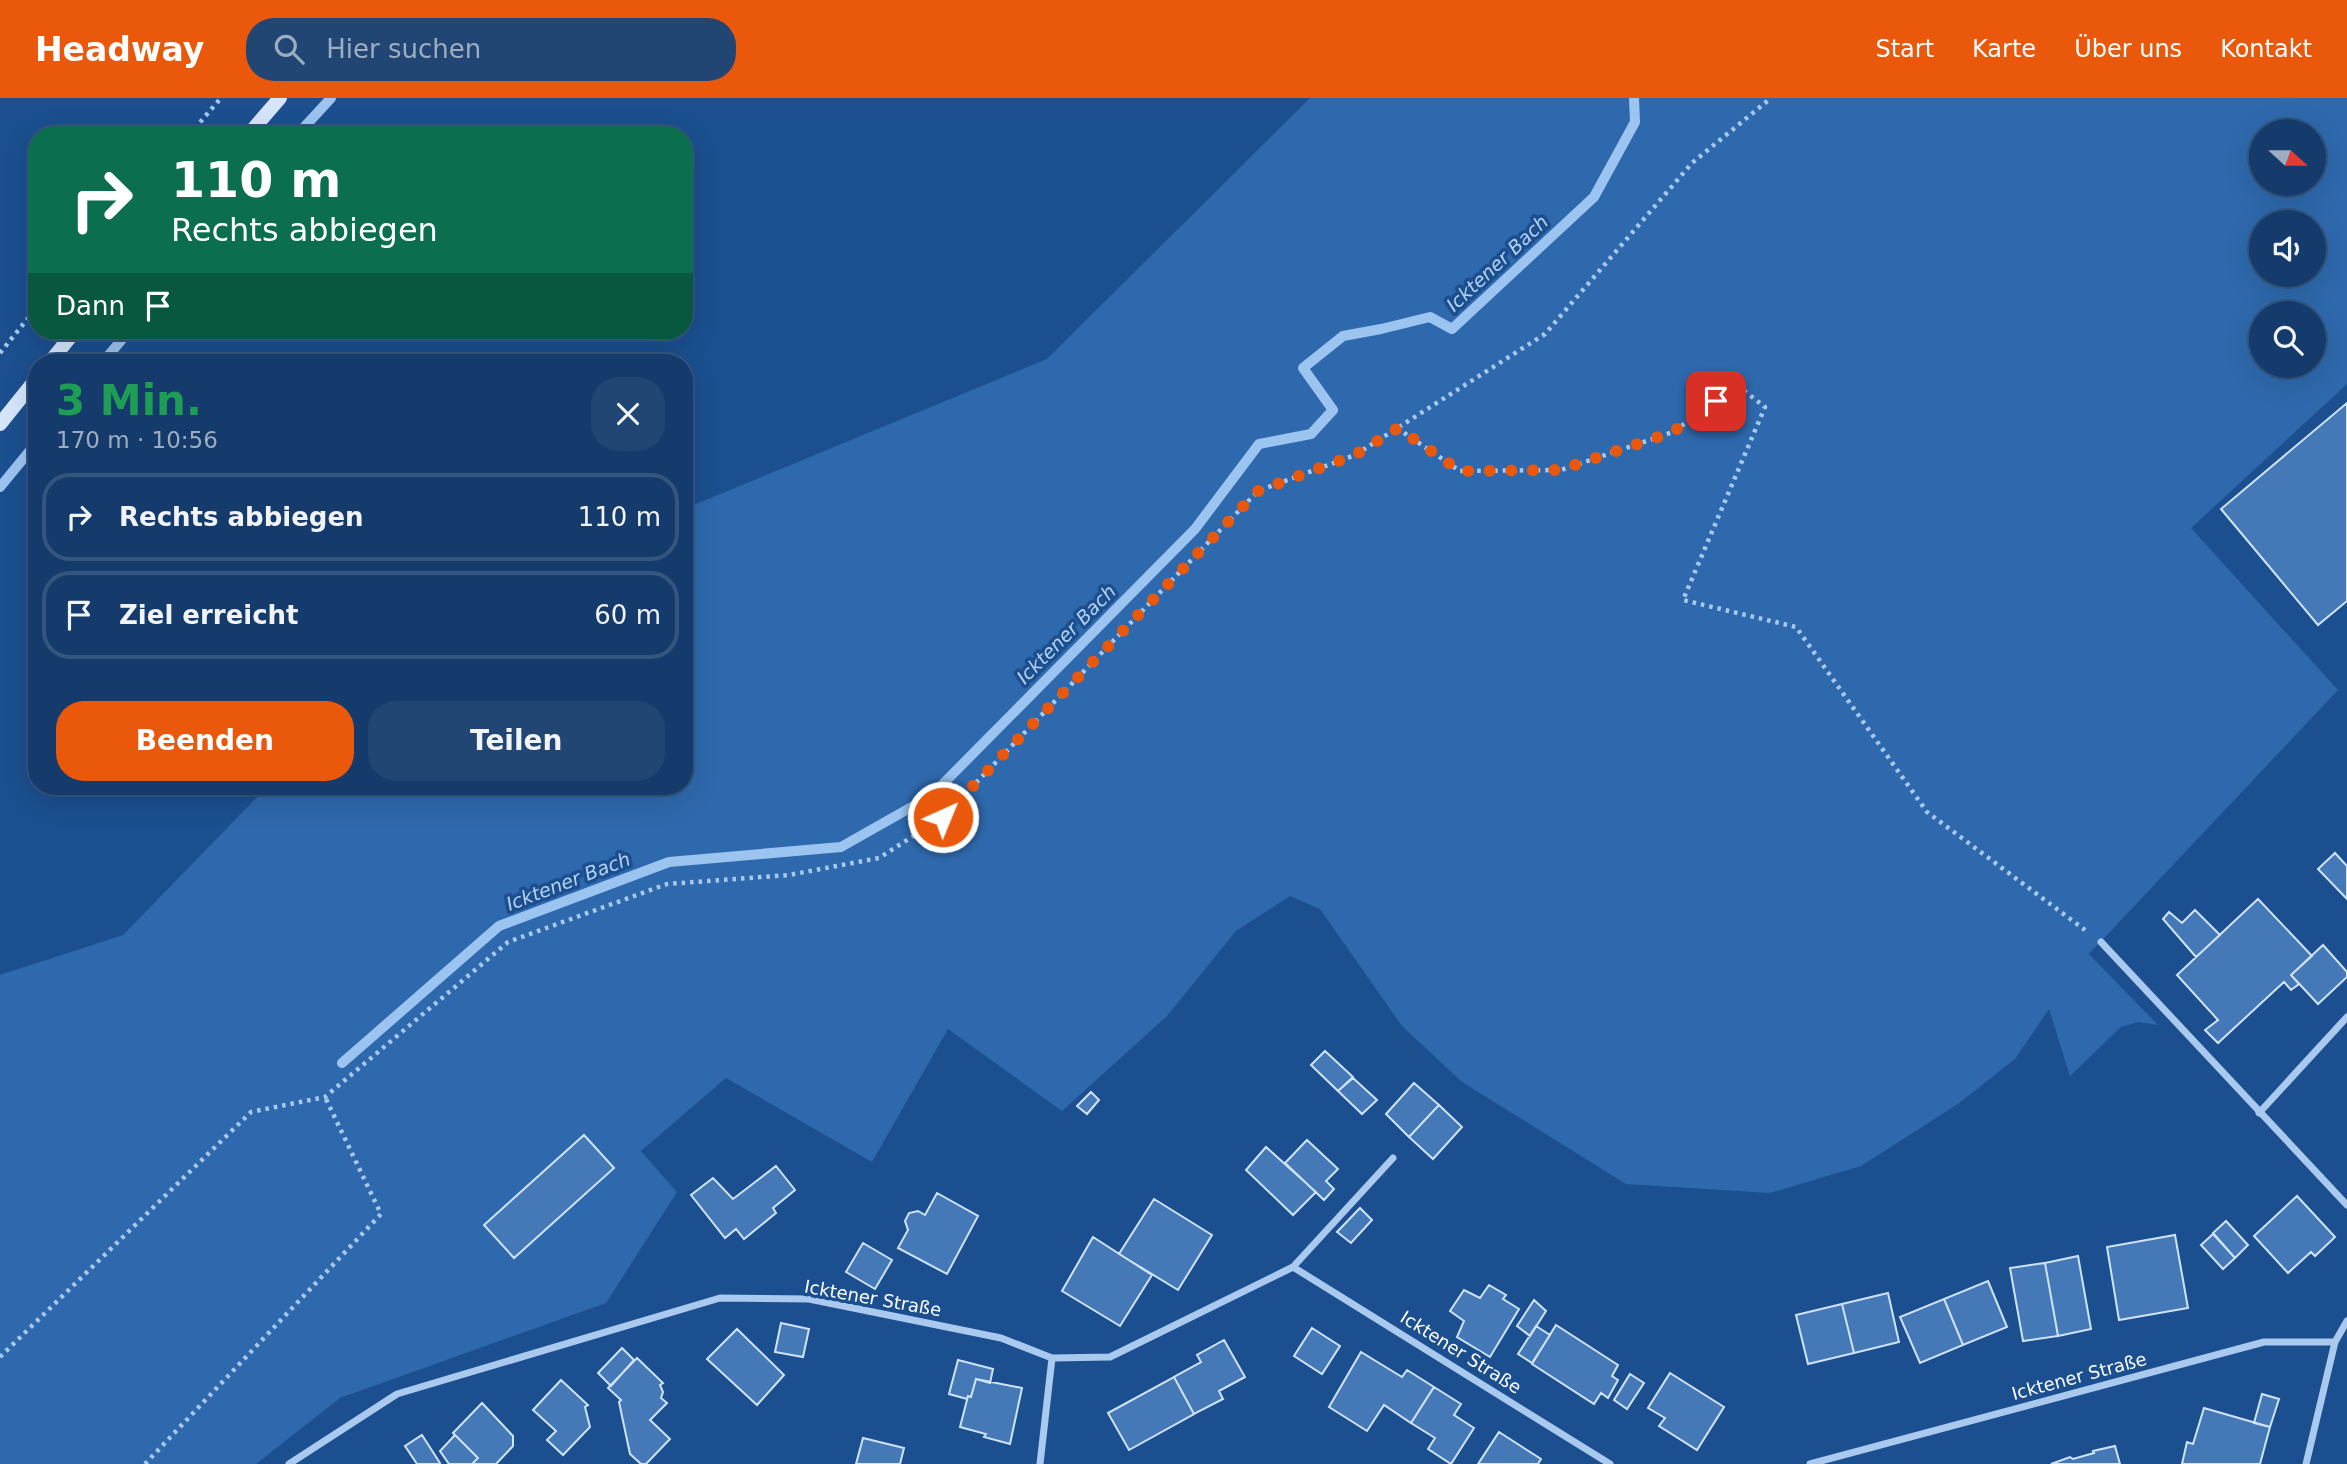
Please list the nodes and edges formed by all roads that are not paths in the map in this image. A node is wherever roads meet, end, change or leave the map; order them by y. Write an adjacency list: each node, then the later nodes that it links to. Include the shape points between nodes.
1 (281, 98): 2 (main road)
2 (256, 126)
3 (68, 340): 4 (main road)
4 (56, 354)
5 (28, 389): 6 (main road)
6 (0, 424)
7 (2101, 942): 9 (street)
8 (2347, 1017): 9 (street)
9 (2259, 1113): 11 (street)
10 (1393, 1158): 12 (street, Icktener Straße)
11 (2347, 1205)
12 (1293, 1267): 15 (street, Icktener Straße, via 1110,1357); 18 (street, Icktener Straße)
13 (2347, 1321): 14 (street)
14 (2335, 1342): 19 (street, Icktener Straße, via 2264,1342); 20 (street)
15 (1052, 1358): 16 (street, Icktener Straße, via 1001,1338 809,1299 720,1298 397,1394); 17 (street)
16 (289, 1464)
17 (1040, 1464)
18 (1610, 1464)
19 (1810, 1464)
20 (2306, 1464)

